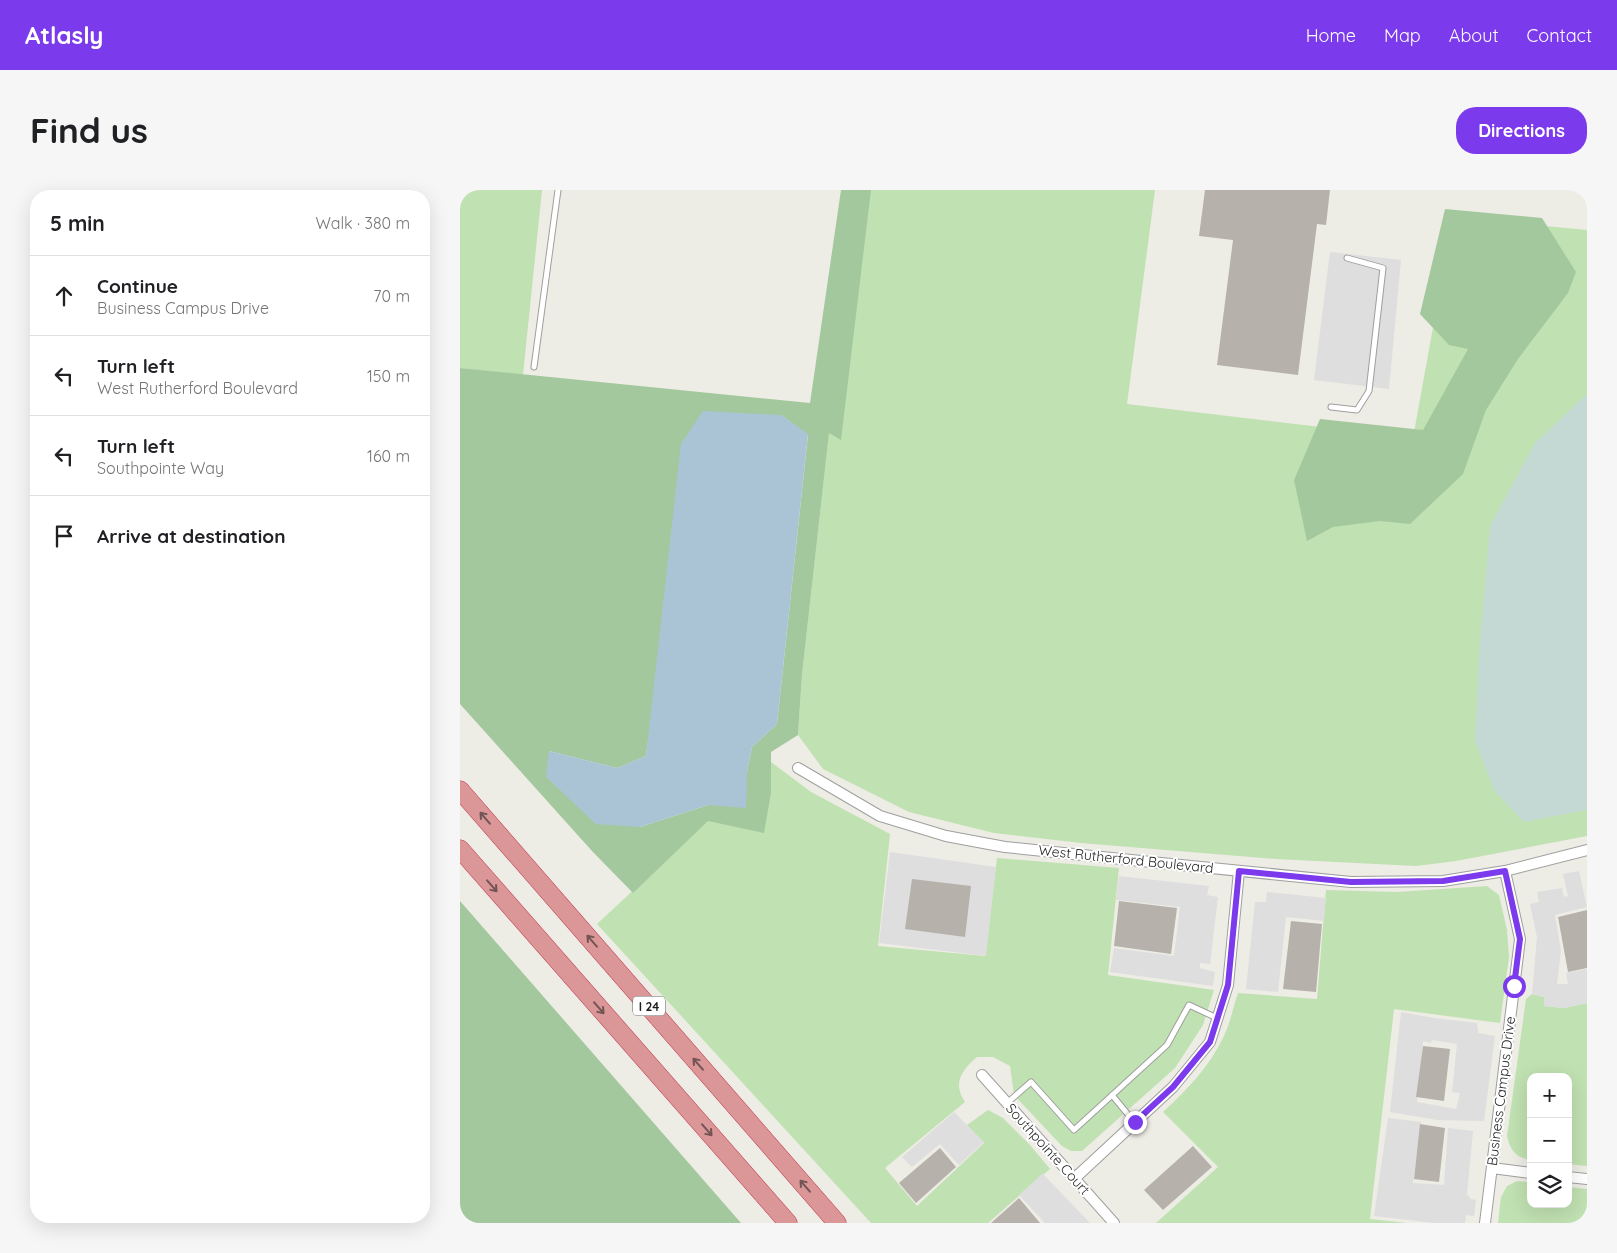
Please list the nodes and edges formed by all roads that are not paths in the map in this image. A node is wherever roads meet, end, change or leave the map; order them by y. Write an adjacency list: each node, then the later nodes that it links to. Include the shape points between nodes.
1 (558, 190): 3 (lane)
2 (1347, 258): 4 (lane, via 1383,268 1369,391 1357,410)
3 (534, 367)
4 (1332, 408)
5 (798, 768): 9 (street, West Rutherford Boulevard, via 880,816 946,836 1005,846)
6 (460, 790): 22 (highway, I 24, one-way to 6)
7 (460, 849): 21 (highway, I 24, one-way to 21)
8 (1587, 850): 10 (street, West Rutherford Boulevard)
9 (1239, 871): 10 (street, West Rutherford Boulevard, via 1351,882 1443,881); 11 (street, via 1228,985)
10 (1505, 871): 16 (street, Business Campus Drive, via 1520,939)
11 (1217, 1018): 13 (lane, via 1188,1005 1167,1045); 15 (street, via 1210,1042 1173,1087)
12 (982, 1075): 14 (street, Southpointe Court)
13 (1112, 1096): 14 (lane, via 1074,1130 1031,1082); 15 (lane)
14 (1007, 1103): 19 (street, Southpointe Court)
15 (1135, 1122): 19 (street)
16 (1492, 1168): 17 (street); 24 (street, Business Campus Drive)
17 (1527, 1172)
18 (1572, 1177): 20 (street)
19 (1075, 1178): 23 (street, Southpointe Court)
20 (1587, 1179)
21 (788, 1223)
22 (837, 1223)
23 (1114, 1223)
24 (1485, 1223)

